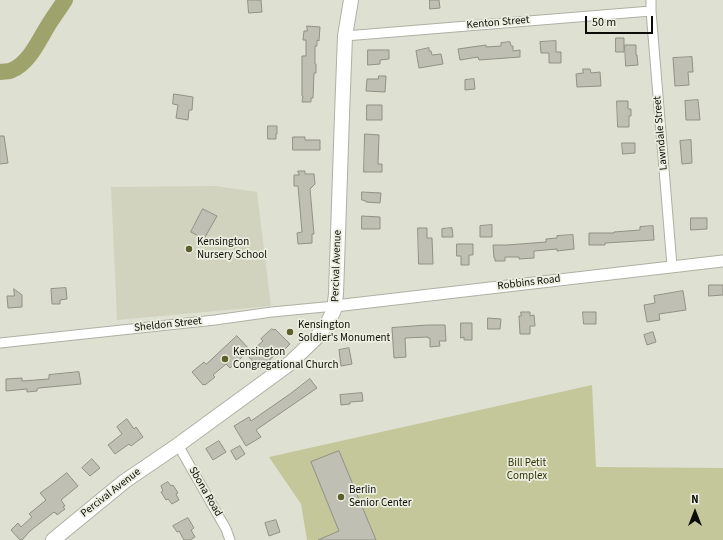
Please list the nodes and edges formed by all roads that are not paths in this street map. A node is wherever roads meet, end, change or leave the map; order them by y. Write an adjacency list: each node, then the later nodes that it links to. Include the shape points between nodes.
1 (351, 0): 4 (main road, Percival Avenue)
2 (651, 0): 3 (street, Lawndale Street)
3 (651, 11): 4 (street, Kenton Street); 6 (street, Lawndale Street)
4 (345, 36): 7 (main road, Percival Avenue)
5 (723, 261): 6 (street, Robbins Road)
6 (672, 266): 7 (street, Robbins Road)
7 (335, 306): 8 (street, Sheldon Street); 9 (main road, Percival Avenue, via 324,329 290,364)
8 (0, 343)
9 (178, 445): 10 (main road, Percival Avenue, via 125,481); 11 (street, Sbona Road)
10 (53, 540)
11 (230, 540)

